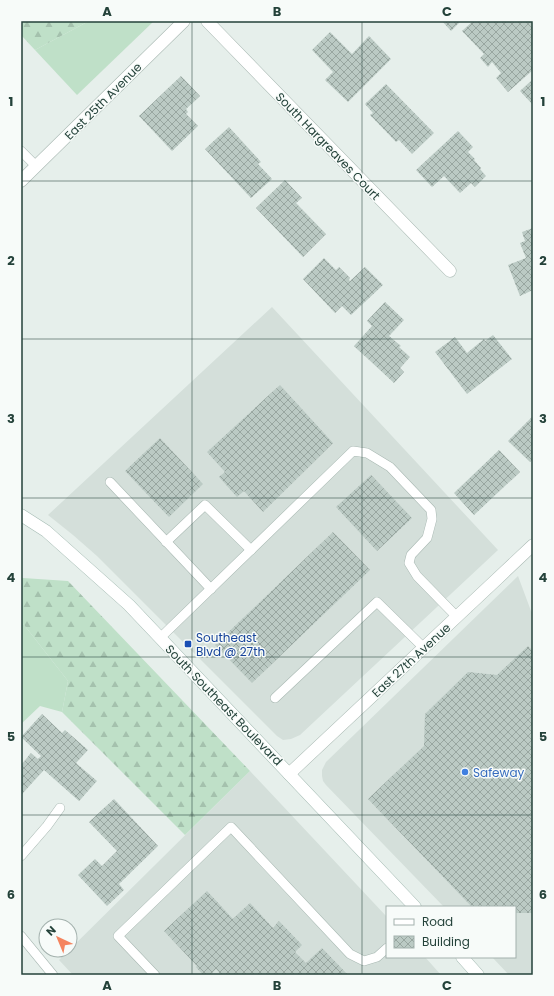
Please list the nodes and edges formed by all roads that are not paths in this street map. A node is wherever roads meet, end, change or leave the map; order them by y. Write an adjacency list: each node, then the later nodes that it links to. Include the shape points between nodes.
1 (184, 21): 4 (street, East 25th Avenue)
2 (207, 21): 6 (street, South Hargreaves Court)
3 (21, 151): 4 (lane)
4 (36, 166): 5 (street, East 25th Avenue)
5 (21, 181)
6 (450, 270)
7 (110, 482): 9 (lane)
8 (21, 515): 14 (street, South Southeast Boulevard, via 46,531 129,605)
9 (166, 542): 11 (lane, via 205,505); 12 (lane)
10 (533, 545): 13 (street, East 27th Avenue)
11 (251, 550): 12 (lane); 13 (lane, via 353,451 367,453 390,467 431,510 432,519 427,538 411,555 409,563 417,576)
12 (211, 589): 14 (lane)
13 (457, 617): 15 (street, East 27th Avenue)
14 (160, 638): 17 (street, South Southeast Boulevard)
15 (424, 648): 16 (lane, via 377,602); 17 (street, East 27th Avenue)
16 (275, 698)
17 (289, 774): 20 (street, South Southeast Boulevard)
18 (60, 808): 19 (lane)
19 (21, 856)
20 (414, 906)
21 (21, 936): 24 (lane)
22 (386, 949): 25 (lane, via 377,957 364,961 350,954 231,827 118,936)
23 (463, 958): 26 (street)
24 (53, 975)
25 (155, 975)
26 (478, 975)

